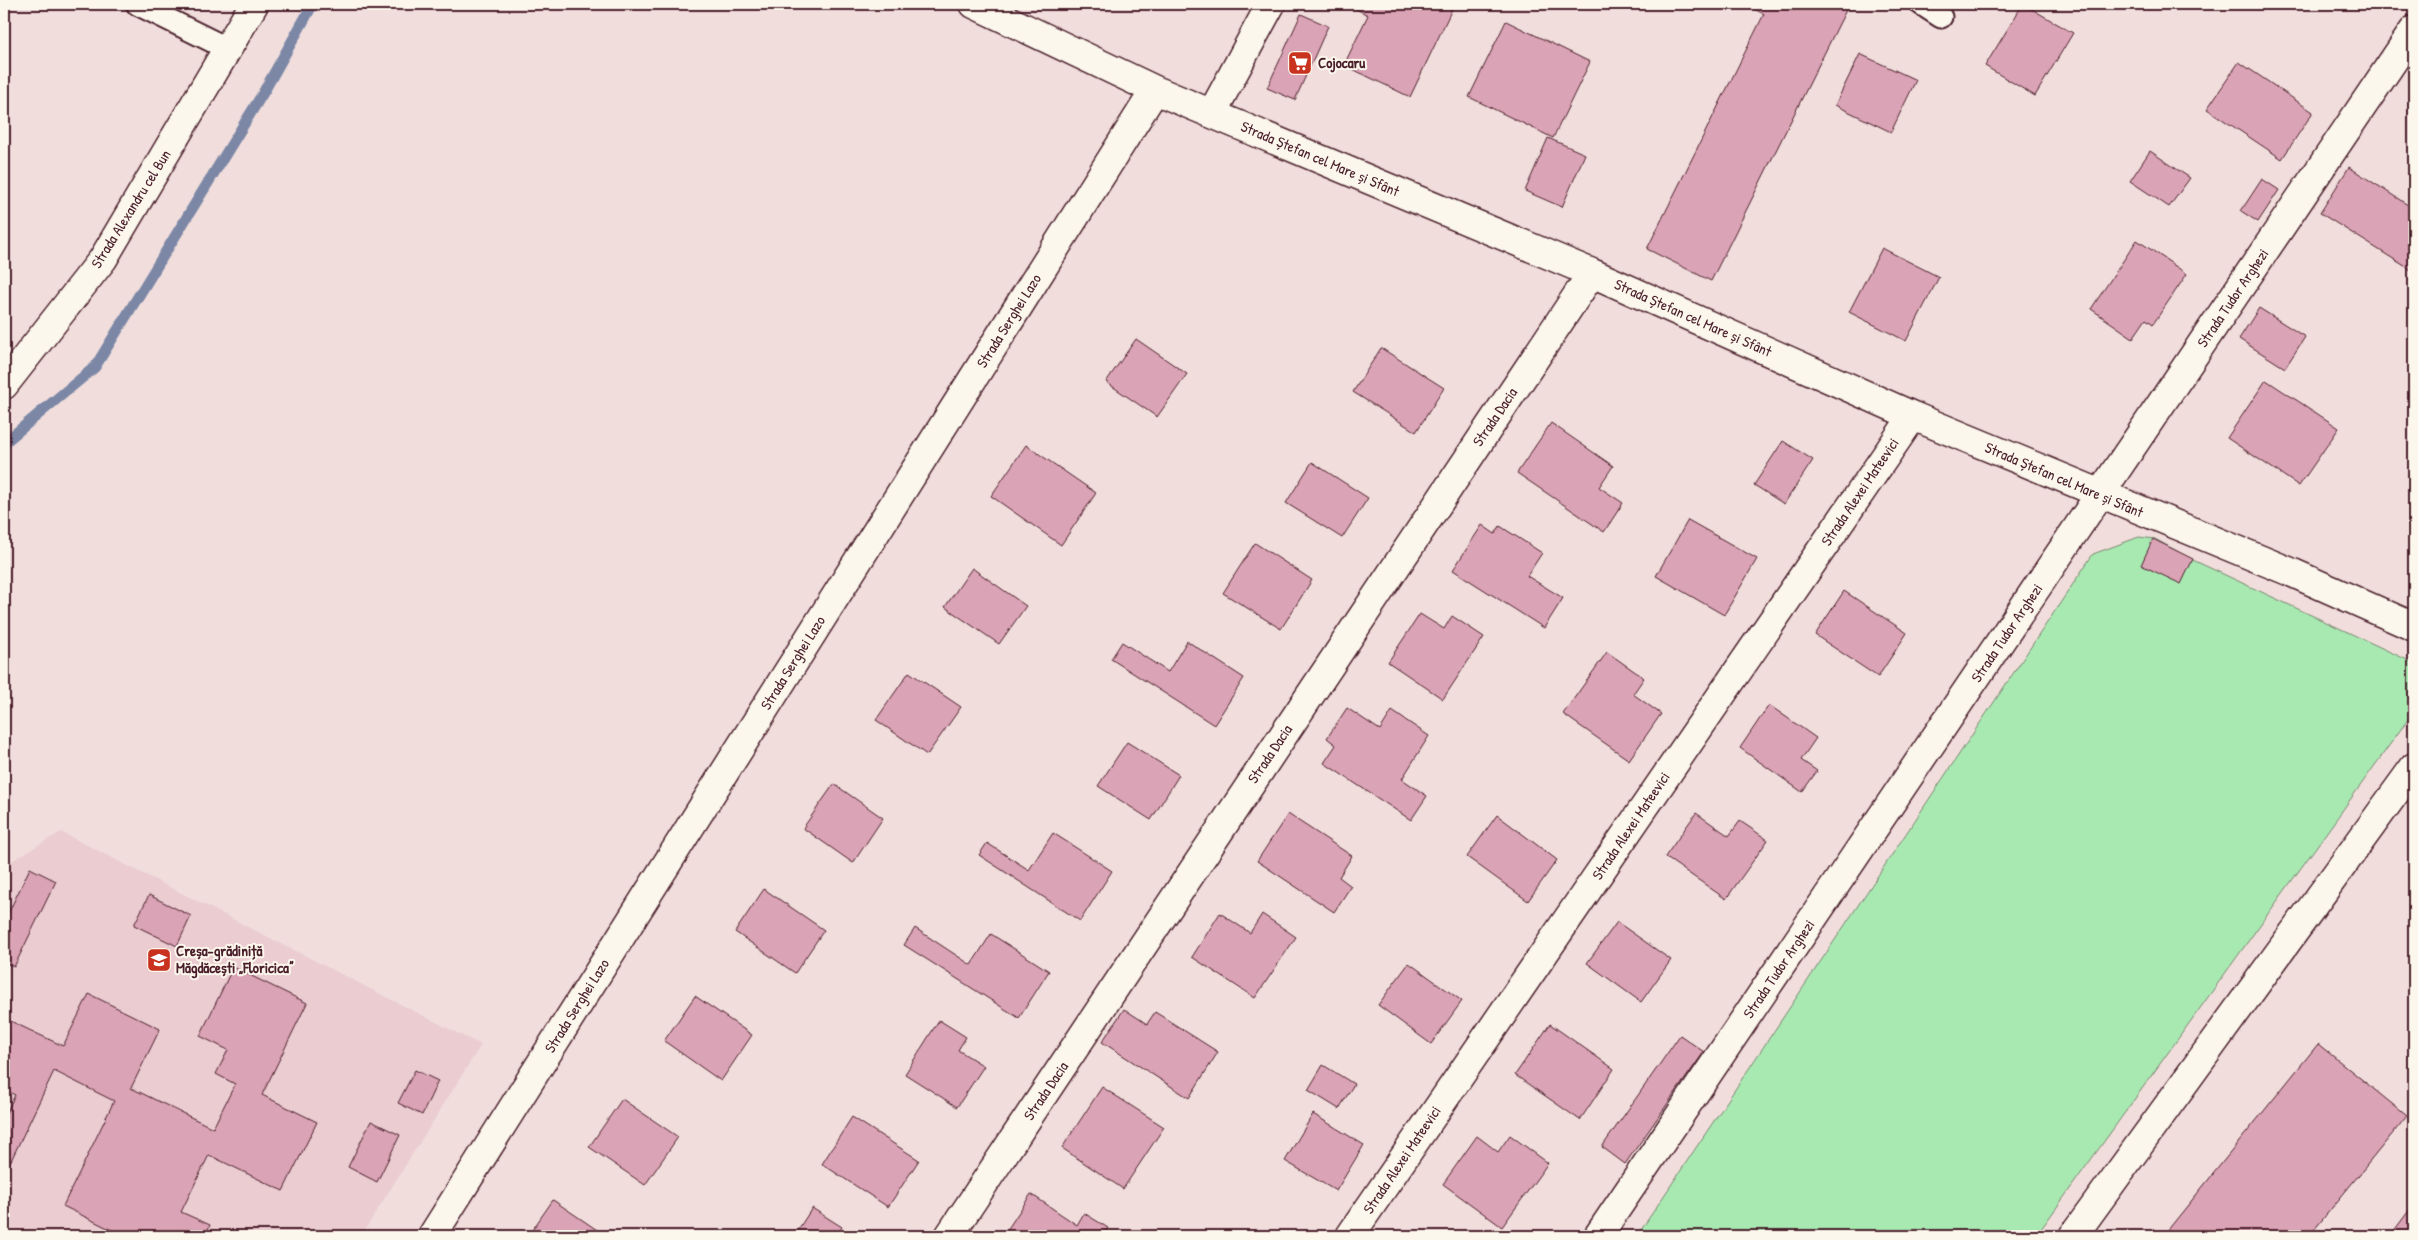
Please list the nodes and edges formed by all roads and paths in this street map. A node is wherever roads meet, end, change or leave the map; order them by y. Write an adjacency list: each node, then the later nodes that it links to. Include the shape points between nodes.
1 (137, 4): 8 (lane)
2 (254, 4): 8 (street, Strada Alexandru cel Bun)
3 (974, 4): 9 (street, Strada Ștefan cel Mare și Sfânt)
4 (1271, 4): 10 (street)
5 (1920, 4): 6 (lane)
6 (1941, 17)
7 (2414, 30): 14 (street, Strada Tudor Arghezi)
8 (228, 49): 12 (street, Strada Alexandru cel Bun, via 103,259)
9 (1155, 90): 10 (street, Strada Ștefan cel Mare și Sfânt); 17 (street, Strada Serghei Lazo)
10 (1212, 113): 11 (street, Strada Ștefan cel Mare și Sfânt)
11 (1592, 272): 13 (street, Strada Ștefan cel Mare și Sfânt); 18 (street, Strada Dacia)
12 (4, 385)
13 (1913, 416): 14 (street, Strada Ștefan cel Mare și Sfânt); 19 (street, Strada Alexei Mateevici)
14 (2100, 495): 15 (street, Strada Ștefan cel Mare și Sfânt, via 2294,573); 20 (street, Strada Tudor Arghezi)
15 (2414, 627)
16 (2414, 767): 21 (street)
17 (432, 1236)
18 (949, 1236)
19 (1350, 1236)
20 (1598, 1236)
21 (2073, 1236)

